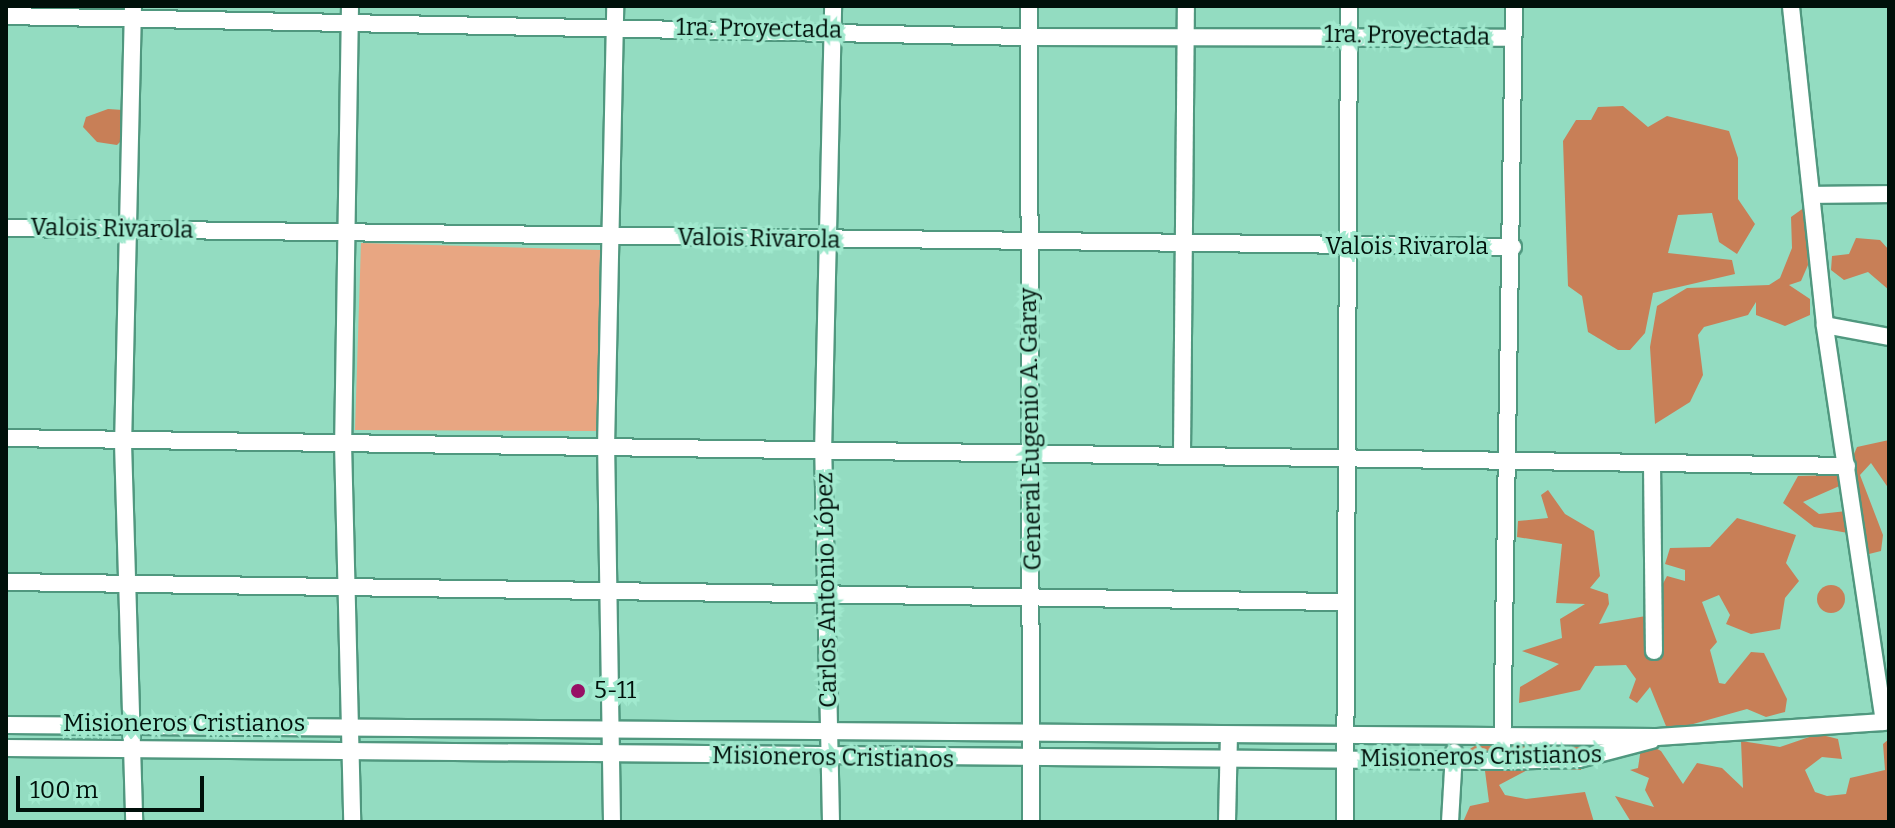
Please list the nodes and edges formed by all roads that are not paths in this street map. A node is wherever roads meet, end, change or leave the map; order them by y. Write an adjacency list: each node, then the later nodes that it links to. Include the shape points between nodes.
1 (615, 6): 11 (street)
2 (833, 6): 12 (street, Carlos Antonio López)
3 (1029, 6): 15 (street, General Eugenio A. Garay)
4 (1186, 6): 13 (street)
5 (1349, 6): 14 (street)
6 (1514, 6): 16 (street)
7 (1791, 6): 18 (street)
8 (133, 12): 9 (street, 1ra. Proyectada); 10 (street, 1ra. Proyectada); 20 (street)
9 (350, 14): 11 (street, 1ra. Proyectada); 21 (street)
10 (6, 16)
11 (614, 27): 12 (street, 1ra. Proyectada); 22 (street)
12 (833, 30): 15 (street, 1ra. Proyectada); 23 (street, Carlos Antonio López)
13 (1185, 34): 14 (street, 1ra. Proyectada); 15 (street, 1ra. Proyectada); 25 (street)
14 (1348, 34): 16 (street, 1ra. Proyectada); 26 (street)
15 (1028, 37): 24 (street, General Eugenio A. Garay)
16 (1513, 38): 27 (street)
17 (1889, 194): 18 (street)
18 (1812, 195): 28 (street)
19 (6, 228): 20 (street, Valois Rivarola)
20 (129, 229): 21 (street, Valois Rivarola); 31 (street)
21 (347, 233): 22 (street, Valois Rivarola); 32 (street)
22 (610, 237): 23 (street, Valois Rivarola); 33 (street)
23 (829, 240): 24 (street, Valois Rivarola); 35 (street, Carlos Antonio López)
24 (1029, 243): 25 (street, Valois Rivarola); 34 (street, General Eugenio A. Garay)
25 (1187, 245): 26 (street, Valois Rivarola); 36 (street)
26 (1349, 247): 27 (street, Valois Rivarola); 37 (street)
27 (1513, 247): 38 (street)
28 (1825, 325): 29 (street); 40 (street)
29 (1889, 337)
30 (6, 438): 31 (street)
31 (123, 443): 32 (street); 42 (street)
32 (343, 443): 33 (street); 43 (street)
33 (606, 448): 35 (street); 44 (street)
34 (1031, 451): 35 (street); 36 (street); 46 (street, General Eugenio A. Garay)
35 (823, 453): 45 (street, Carlos Antonio López)
36 (1182, 453): 37 (street)
37 (1349, 459): 38 (street); 47 (street)
38 (1511, 462): 39 (street); 59 (street)
39 (1652, 463): 40 (street); 48 (street)
40 (1847, 466): 58 (street, Misioneros Cristianos, via 1884,722)
41 (6, 582): 42 (street)
42 (128, 583): 43 (street); 49 (street)
43 (347, 586): 44 (street); 51 (street)
44 (613, 592): 45 (street); 52 (street)
45 (828, 595): 46 (street); 53 (street, Carlos Antonio López)
46 (1033, 597): 47 (street); 54 (street, General Eugenio A. Garay)
47 (1345, 602): 56 (street)
48 (1654, 651)
49 (134, 723): 50 (street, Misioneros Cristianos); 51 (street, Misioneros Cristianos); 61 (street)
50 (6, 725)
51 (350, 725): 52 (street, Misioneros Cristianos); 62 (street)
52 (614, 728): 53 (street, Misioneros Cristianos); 63 (street)
53 (830, 731): 54 (street, Misioneros Cristianos); 64 (street, Carlos Antonio López)
54 (1033, 733): 55 (street, Misioneros Cristianos); 66 (street, General Eugenio A. Garay)
55 (1229, 735): 56 (street, Misioneros Cristianos); 65 (street)
56 (1344, 736): 57 (street, Misioneros Cristianos); 67 (street)
57 (1455, 737): 59 (street, Misioneros Cristianos); 68 (street)
58 (1657, 737): 59 (street, Misioneros Cristianos); 69 (street, Misioneros Cristianos, via 1623,753)
59 (1504, 738): 69 (street)
60 (6, 748): 61 (street, Misioneros Cristianos)
61 (135, 749): 62 (street, Misioneros Cristianos); 70 (street)
62 (350, 753): 63 (street, Misioneros Cristianos); 71 (street)
63 (614, 756): 64 (street, Misioneros Cristianos); 72 (street)
64 (831, 757): 66 (street, Misioneros Cristianos); 73 (street, Carlos Antonio López)
65 (1228, 759): 66 (street, Misioneros Cristianos); 67 (street, Misioneros Cristianos); 75 (street)
66 (1032, 760): 74 (street, General Eugenio A. Garay)
67 (1346, 760): 68 (street, Misioneros Cristianos); 76 (street)
68 (1453, 761): 69 (street, Misioneros Cristianos); 77 (street)
69 (1502, 761)
70 (134, 822)
71 (352, 822)
72 (612, 822)
73 (831, 822)
74 (1031, 822)
75 (1227, 822)
76 (1345, 822)
77 (1450, 822)

